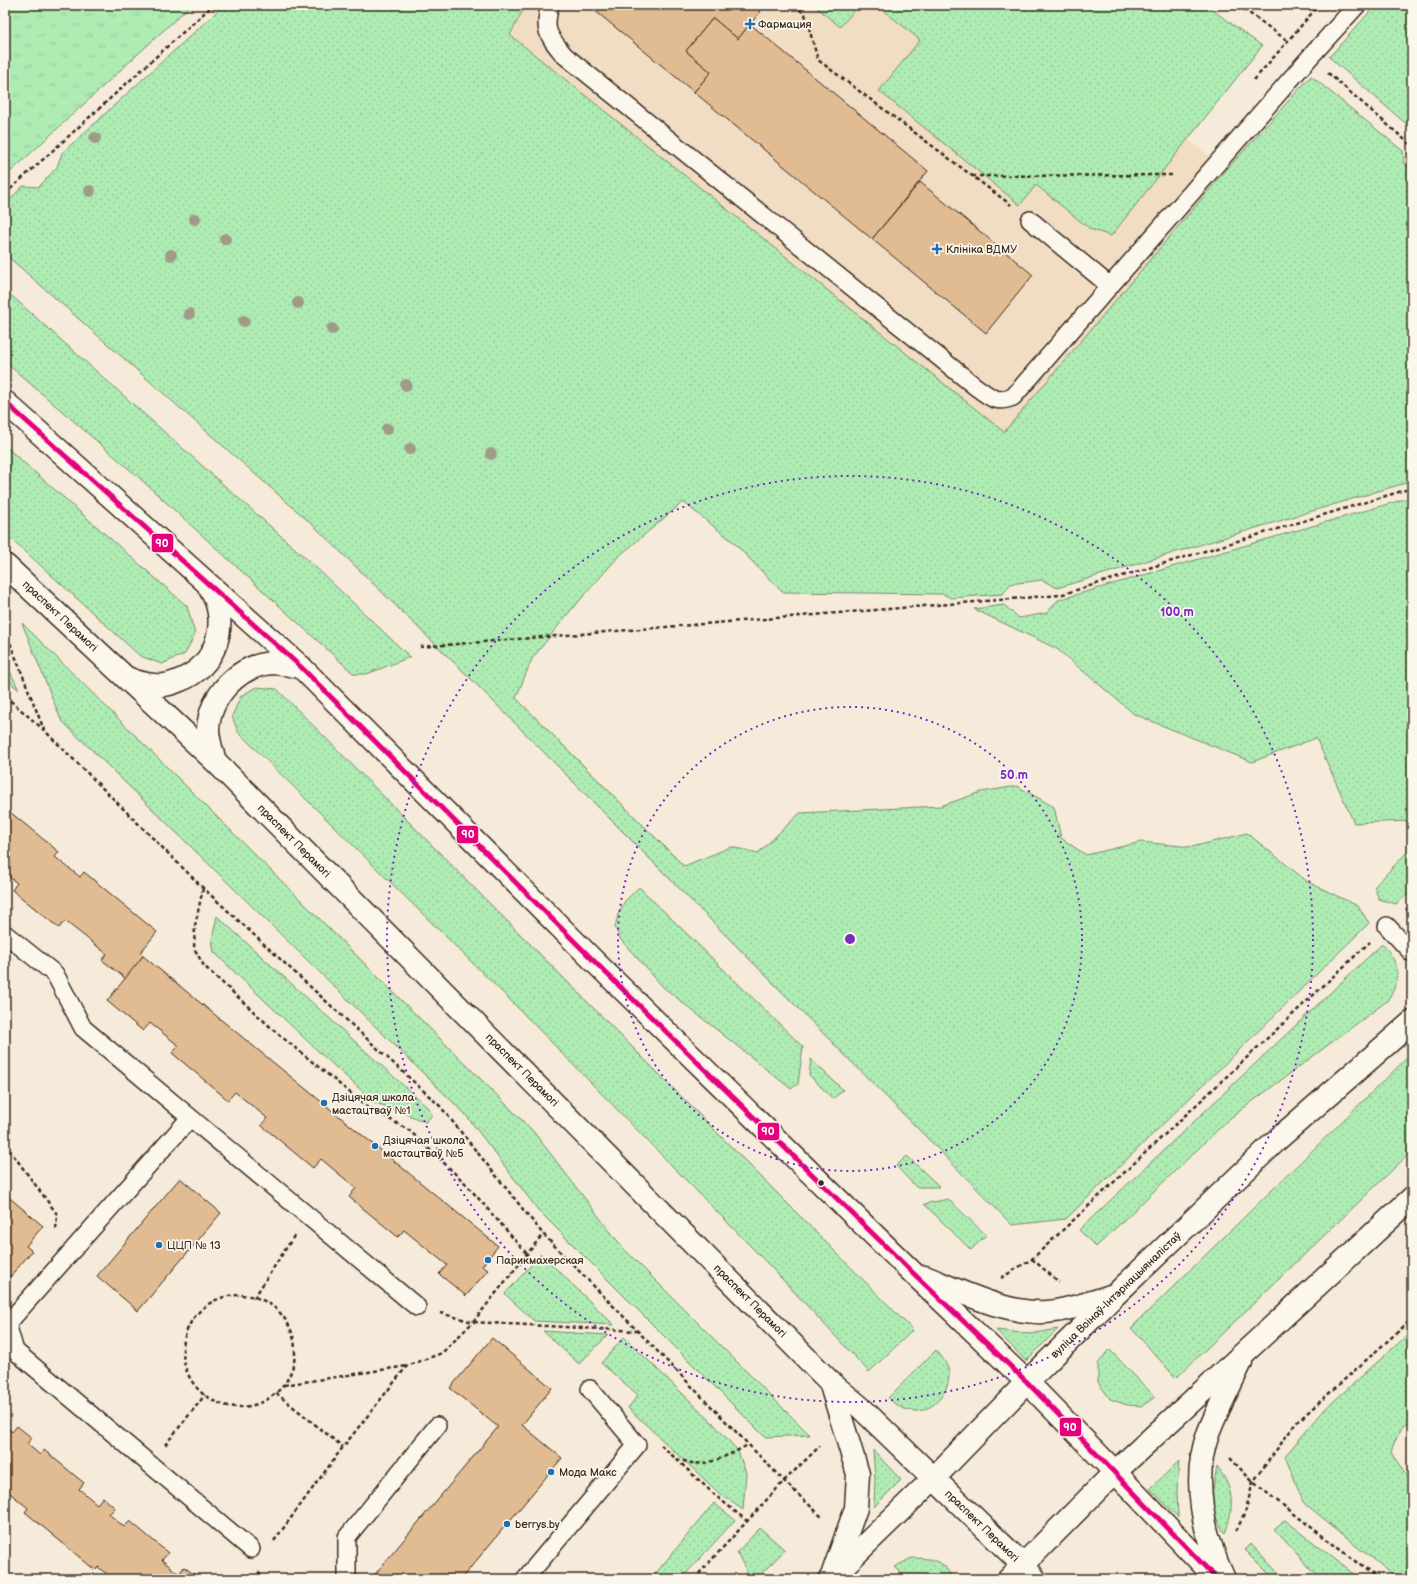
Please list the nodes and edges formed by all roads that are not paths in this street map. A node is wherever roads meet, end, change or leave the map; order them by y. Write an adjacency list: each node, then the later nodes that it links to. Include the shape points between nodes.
1 (550, 5): 4 (lane, via 546,20 549,36 564,55 994,399 1003,401 1013,397)
2 (1357, 5): 4 (lane)
3 (1030, 220): 4 (lane)
4 (1110, 286)
5 (5, 402): 7 (main road)
6 (5, 565): 9 (main road, праспект Перамогі)
7 (206, 582): 8 (main road); 9 (main road, via 219,610 220,626 217,642 200,668 187,678 172,684 155,686 139,683)
8 (301, 667): 10 (main road, via 270,663 255,666 229,683 218,696 208,728); 17 (main road, via 603,970)
9 (124, 676): 10 (main road, праспект Перамогі)
10 (215, 762): 22 (main road, праспект Перамогі)
11 (1387, 926): 13 (lane)
12 (5, 934): 15 (lane, via 55,974 84,1028)
13 (1412, 953)
14 (1412, 1022): 18 (main road, вуліца Воінаў-Інтэрнацыяналістаў, via 1279,1138)
15 (190, 1118): 19 (lane); 20 (lane)
16 (1412, 1198): 21 (main road)
17 (912, 1272): 18 (main road, via 1019,1311 1054,1311); 23 (main road)
18 (1115, 1295): 23 (main road, вуліца Воінаў-Інтэрнацыяналістаў)
19 (416, 1307)
20 (6, 1323): 28 (lane, via 15,1351)
21 (1244, 1354): 26 (main road); 34 (main road, via 1208,1435 1200,1470 1203,1512 1214,1558)
22 (830, 1382): 27 (main road, праспект Перамогі, via 860,1407); 30 (main road, via 858,1474 856,1508)
23 (1027, 1382): 26 (main road); 27 (main road, вуліца Воінаў-Інтэрнацыяналістаў)
24 (590, 1389): 32 (lane, via 637,1445)
25 (437, 1426): 31 (lane, via 347,1537)
26 (1115, 1472): 29 (main road); 33 (main road)
27 (933, 1479): 29 (main road, праспект Перамогі); 30 (main road, вуліца Воінаў-Інтэрнацыяналістаў)
28 (251, 1549)
29 (1022, 1574)
30 (831, 1578)
31 (347, 1579)
32 (525, 1579)
33 (1217, 1579)
34 (1224, 1579)

